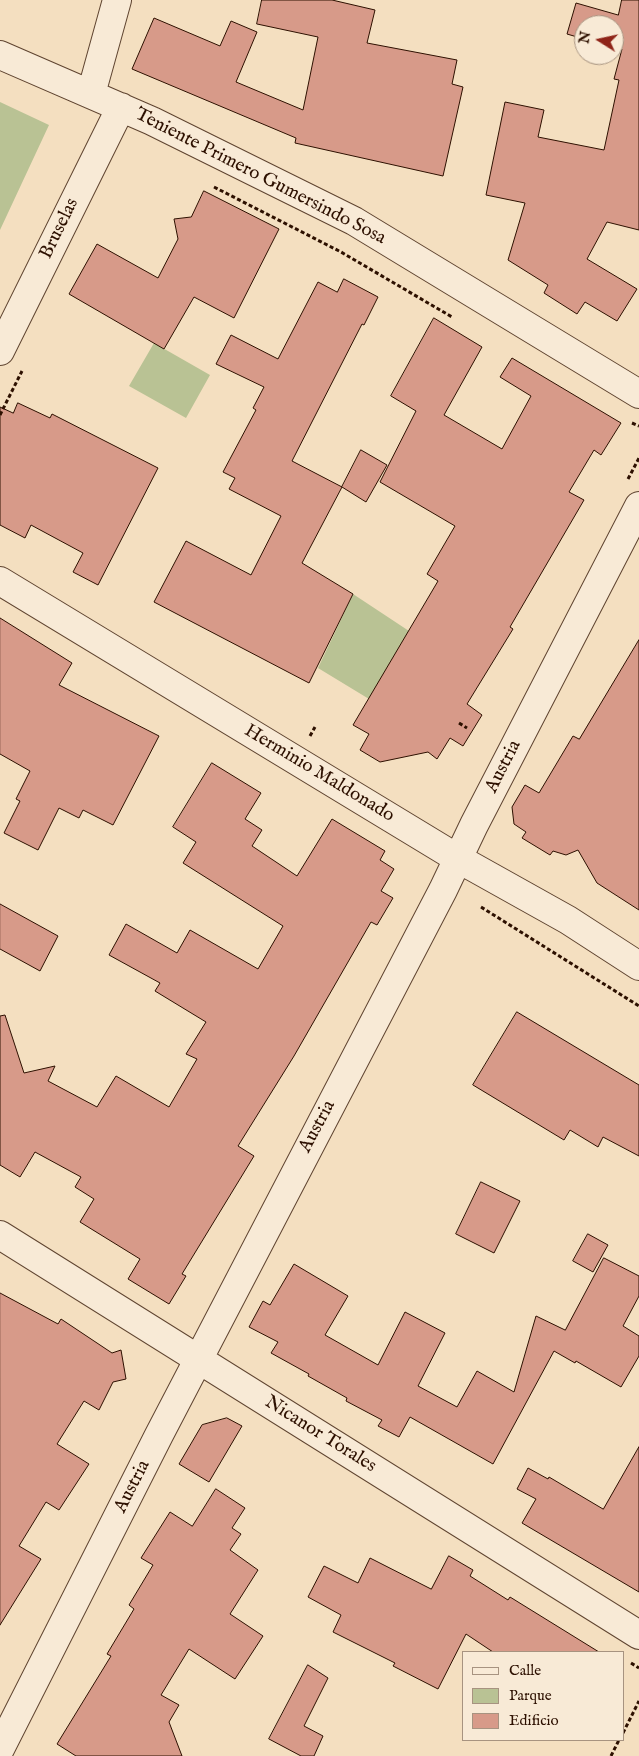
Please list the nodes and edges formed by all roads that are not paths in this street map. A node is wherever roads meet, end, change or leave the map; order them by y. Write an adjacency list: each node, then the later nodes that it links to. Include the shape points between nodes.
1 (117, 0): 3 (street)
2 (0, 56): 3 (street, Teniente Primero Gumersindo Sosa)
3 (92, 94): 4 (street, Teniente Primero Gumersindo Sosa)
4 (121, 107): 5 (street, Bruselas); 6 (street, Teniente Primero Gumersindo Sosa, via 354,221)
5 (0, 351)
6 (639, 394)
7 (639, 506): 9 (street, Austria)
8 (0, 580): 9 (street, Herminio Maldonado)
9 (457, 858): 10 (street, Herminio Maldonado, via 568,920); 12 (street, Austria)
10 (639, 966)
11 (0, 1235): 12 (street, Nicanor Torales)
12 (199, 1359): 13 (street, Nicanor Torales); 14 (street, Austria)
13 (639, 1635)
14 (0, 1749)

